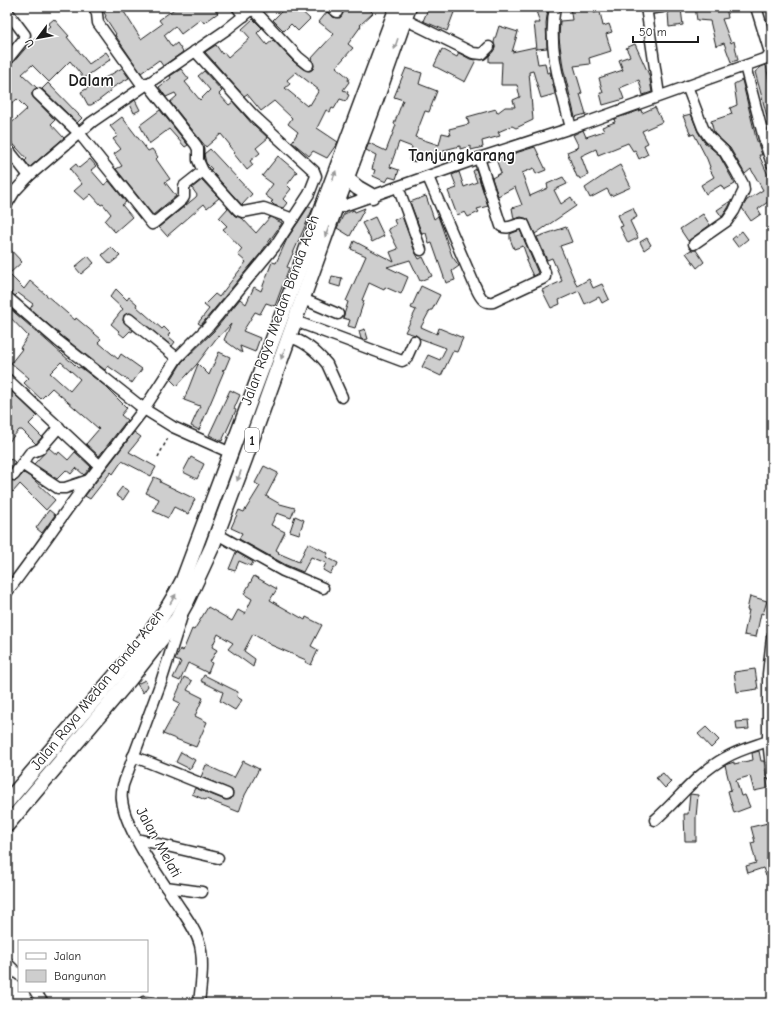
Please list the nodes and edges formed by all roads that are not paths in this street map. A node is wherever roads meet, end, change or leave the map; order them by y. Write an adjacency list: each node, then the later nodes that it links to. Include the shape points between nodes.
1 (94, 7): 18 (street, via 98,23)
2 (237, 7): 11 (street)
3 (397, 7): 22 (highway, Jalan Raya Medan Banda Aceh / 1)
4 (554, 7): 23 (street, via 551,30 553,54)
5 (662, 7): 8 (street)
6 (756, 7): 14 (street)
7 (254, 8): 11 (street); 16 (street)
8 (646, 8): 21 (street)
9 (7, 11): 15 (street, via 25,35)
10 (407, 13): 12 (street, via 473,52 482,54); 22 (highway, Jalan Raya Medan Banda Aceh / 1, one-way to 22)
11 (244, 16): 13 (street)
12 (489, 47)
13 (195, 51): 18 (street); 33 (street, via 254,116 314,171 316,177)
14 (771, 56): 17 (street)
15 (7, 60)
16 (308, 65)
17 (745, 66): 19 (street); 27 (street)
18 (145, 84): 24 (street); 28 (street, via 198,147 198,160)
19 (687, 86): 21 (street); 38 (street, via 703,128 724,151 744,190 726,221)
20 (38, 94): 24 (street)
21 (659, 95): 23 (street)
22 (370, 97): 31 (highway, Jalan Raya Medan Banda Aceh / 1); 36 (highway, Jalan Raya Medan Banda Aceh / 1, one-way to 22)
23 (571, 128): 26 (street)
24 (78, 133): 28 (street, via 152,224 182,200 184,186); 29 (street)
25 (7, 148): 29 (street)
26 (479, 158): 30 (street); 30 (street, via 501,226 507,228 524,224 545,272 542,279 493,302 486,302 481,297)
27 (772, 164)
28 (202, 171): 37 (street, via 240,211 264,208)
29 (29, 176): 35 (street, via 14,191)
30 (428, 177): 32 (street)
31 (347, 179): 34 (highway); 36 (highway, Jalan Raya Medan Banda Aceh / 1)
32 (398, 187): 34 (street); 39 (street)
33 (309, 194): 36 (street); 37 (street)
34 (372, 196): 36 (street)
35 (7, 204)
36 (331, 204): 41 (highway, Jalan Raya Medan Banda Aceh / 1, one-way to 41); 52 (highway, Jalan Raya Medan Banda Aceh / 1)
37 (293, 220): 47 (street, via 252,275 209,326)
38 (694, 244)
39 (421, 250)
40 (7, 297): 50 (street)
41 (303, 299): 42 (street); 44 (highway, Jalan Raya Medan Banda Aceh / 1)
42 (338, 314)
43 (129, 319): 47 (street)
44 (295, 321): 45 (highway, Jalan Raya Medan Banda Aceh / 1); 46 (street, via 402,361 406,359)
45 (289, 337): 49 (street, via 302,341 327,364); 57 (highway, Jalan Raya Medan Banda Aceh / 1, one-way to 57)
46 (414, 341)
47 (177, 358): 50 (street)
48 (8, 383): 51 (street)
49 (342, 397)
50 (144, 409): 52 (street, via 173,427); 54 (street)
51 (59, 427): 53 (street, via 41,449 30,453); 54 (street)
52 (231, 453): 67 (highway, Jalan Raya Medan Banda Aceh / 1, one-way to 52, via 120,670 169,606 192,559)
53 (22, 464): 55 (street); 56 (street, via 58,488)
54 (100, 466): 56 (street)
55 (14, 475)
56 (89, 480): 59 (street)
57 (217, 534): 58 (street, via 283,570); 60 (highway, Jalan Raya Medan Banda Aceh / 1)
58 (323, 588)
59 (7, 592)
60 (187, 601): 64 (street, Jalan Melati); 69 (highway, Jalan Raya Medan Banda Aceh / 1, via 177,619 140,667)
61 (772, 637): 62 (street, via 768,674)
62 (770, 689): 63 (street)
63 (768, 741): 65 (street); 68 (street, via 717,762)
64 (133, 756): 66 (street); 70 (street, Jalan Melati, via 121,794 126,815)
65 (772, 775)
66 (227, 794)
67 (7, 802)
68 (655, 820)
69 (7, 825)
70 (137, 839): 71 (street); 72 (street, Jalan Melati)
71 (218, 858)
72 (166, 887): 73 (street); 78 (street, Jalan Melati, via 190,922 200,945)
73 (202, 892)
74 (7, 962): 75 (street)
75 (18, 974)
76 (36, 992): 77 (street)
77 (43, 1003)
78 (199, 1003)

